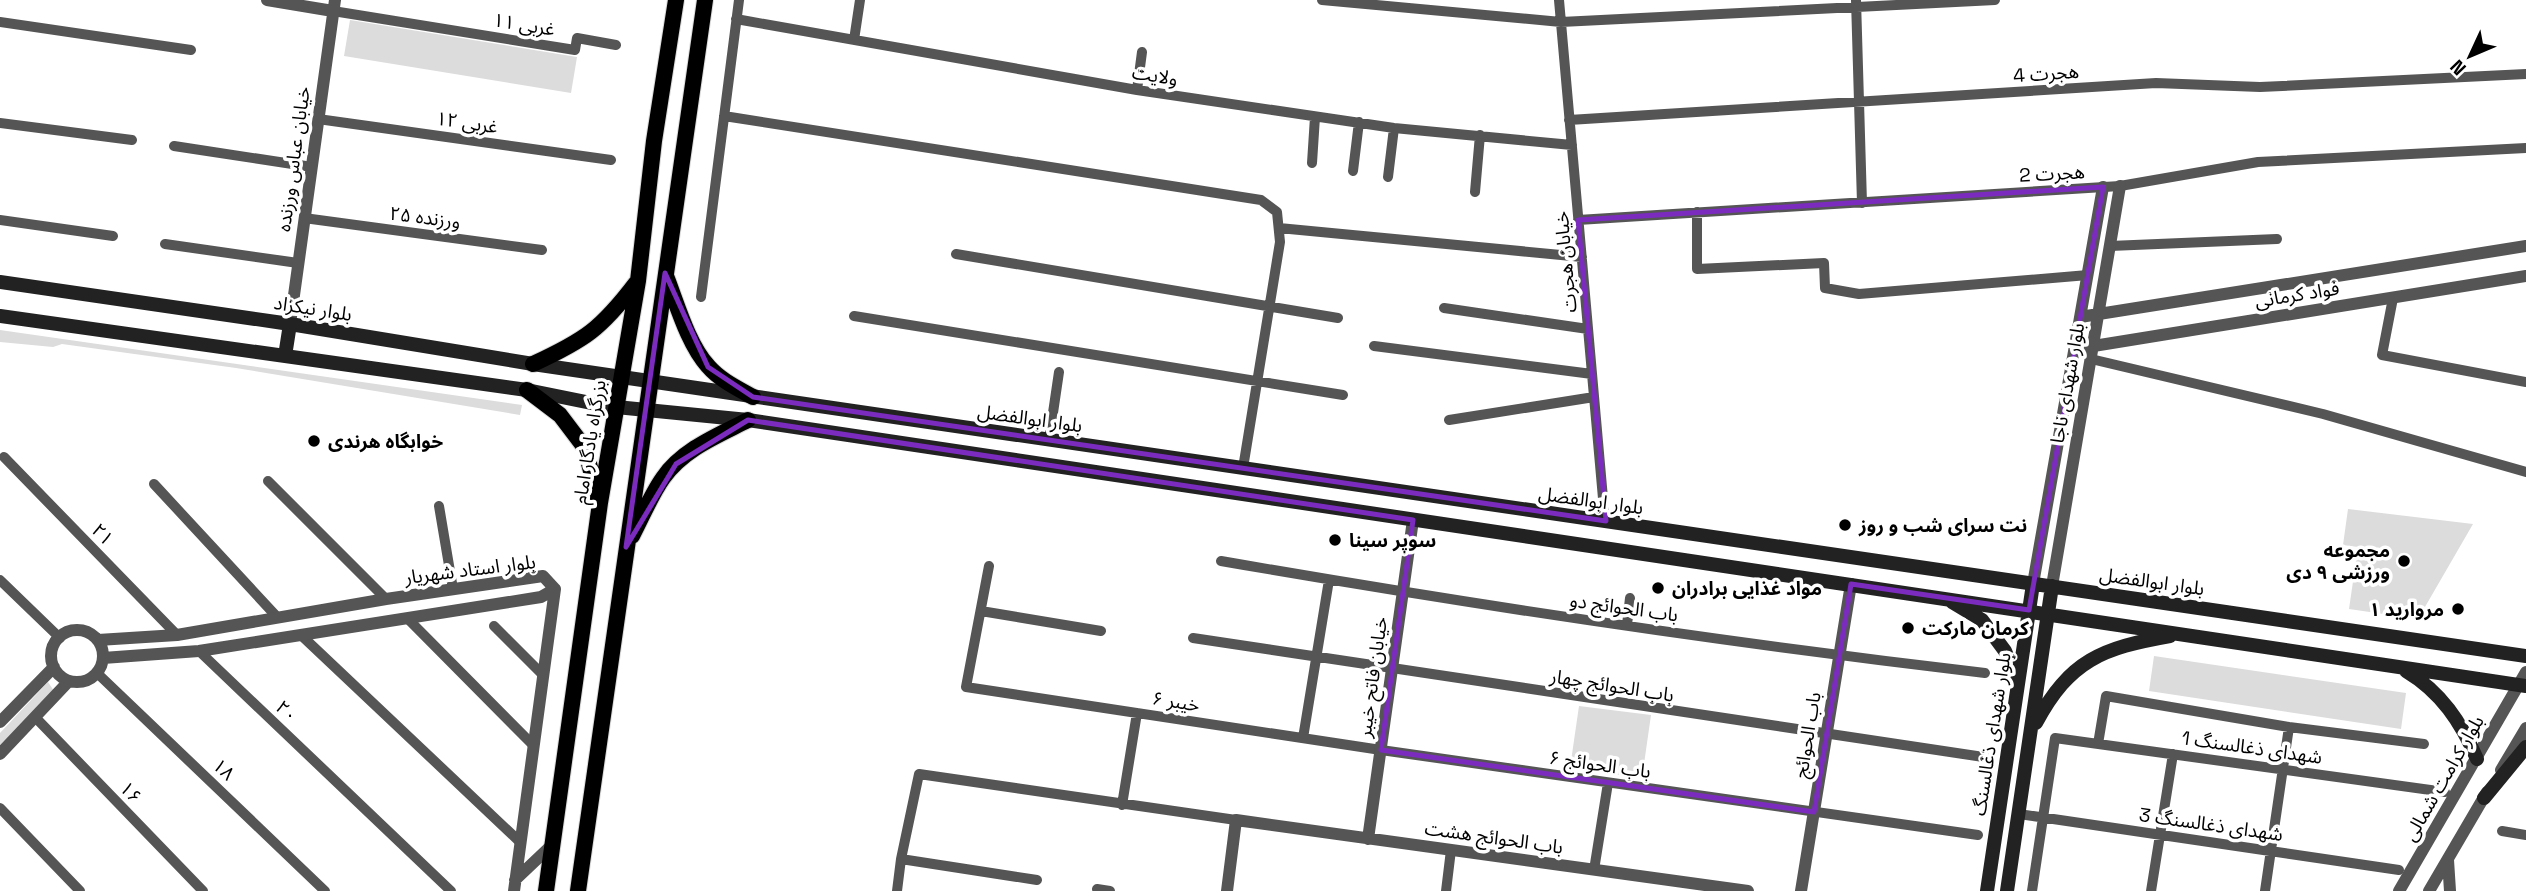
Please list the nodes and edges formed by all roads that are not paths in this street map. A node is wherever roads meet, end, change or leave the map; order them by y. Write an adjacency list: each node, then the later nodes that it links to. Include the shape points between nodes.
1 (267, 0): 10 (street)
2 (676, 0): 59 (highway, بزرگراه یادگار امام)
3 (705, 0): 56 (highway)
4 (739, 0): 11 (street)
5 (860, 0): 14 (street)
6 (1322, 0): 13 (street)
7 (1559, 0): 13 (street, خیابان هجرت)
8 (1995, 0): 9 (street)
9 (1856, 4): 13 (street); 20 (street)
10 (334, 6): 15 (street, غربی ۱۱, via 575,50 577,38); 23 (street, خیابان عباس ورزنده)
11 (736, 19): 14 (street, ولایت); 21 (street)
12 (0, 22): 16 (street)
13 (1561, 22): 24 (street, خیابان هجرت)
14 (854, 40): 19 (street, ولایت)
15 (616, 44)
16 (191, 50)
17 (1142, 51): 19 (street)
18 (2526, 74): 20 (street, هجرت 4, via 2260,87 2156,83)
19 (1137, 90): 22 (street, ولایت)
20 (1859, 103): 24 (street, هجرت 4); 41 (street)
21 (724, 116): 46 (street, via 1261,200 1278,212); 61 (street)
22 (1315, 117): 25 (street, ولایت); 34 (street)
23 (318, 119): 33 (street, غربی ۱۲); 35 (street, خیابان عباس ورزنده)
24 (1569, 120): 30 (street, خیابان هجرت)
25 (1359, 122): 27 (street, ولایت); 36 (street)
26 (0, 123): 29 (street)
27 (1394, 128): 28 (street, ولایت); 37 (street)
28 (1480, 135): 30 (street, ولایت); 40 (street)
29 (132, 140)
30 (1572, 145): 44 (street, خیابان هجرت)
31 (174, 146): 35 (street)
32 (2526, 148): 38 (street, هجرت 2, via 2258,162)
33 (611, 159)
34 (1312, 163)
35 (312, 167): 43 (street, خیابان عباس ورزنده)
36 (1353, 171)
37 (1388, 177)
38 (2120, 186): 39 (street, هجرت 2); 50 (street, بلوار شهدای ناجا)
39 (2103, 187): 41 (street, هجرت 2); 57 (street, بلوار شهدای ناجا)
40 (1475, 191)
41 (1863, 203): 42 (street, هجرت 2)
42 (1697, 212): 44 (street, هجرت 2); 57 (street, via 1697,269 1824,263 1825,288 1859,294)
43 (304, 218): 52 (street, ورزنده ۲۵); 55 (street, خیابان عباس ورزنده)
44 (1578, 219): 54 (street, خیابان هجرت)
45 (0, 220): 47 (street)
46 (1279, 228): 54 (street); 63 (street)
47 (113, 236)
48 (2277, 239): 50 (street)
49 (166, 244): 55 (street)
50 (2110, 246): 65 (street, بلوار شهدای ناجا)
51 (2526, 246): 65 (street, فواد کرمانی)
52 (542, 250)
53 (956, 254): 63 (street)
54 (1582, 257): 71 (street, خیابان هجرت)
55 (298, 263): 70 (street, خیابان عباس ورزنده)
56 (665, 273): 81 (highway); 85 (highway, via 708,367)
57 (2088, 275): 68 (street, بلوار شهدای ناجا)
58 (2526, 276): 62 (street, فواد کرمانی)
59 (638, 281): 76 (highway, via 593,332); 79 (highway, بزرگراه یادگار امام)
60 (0, 282): 70 (main road, بلوار نیکزاد)
61 (701, 297)
62 (2393, 298): 74 (street, فواد کرمانی); 82 (street, via 2382,355)
63 (1270, 306): 69 (street); 80 (street)
64 (1444, 309): 71 (street)
65 (2099, 314): 68 (street, فواد کرمانی); 74 (street, بلوار شهدای ناجا)
66 (0, 316): 75 (main road)
67 (854, 316): 80 (street)
68 (2080, 317): 73 (street, بلوار شهدای ناجا)
69 (1338, 318)
70 (290, 324): 75 (main road); 76 (main road, بلوار نیکزاد)
71 (1588, 329): 78 (street, خیابان هجرت)
72 (1374, 346): 78 (street)
73 (2074, 349): 74 (street, فواد کرمانی); 108 (street, بلوار شهدای ناجا)
74 (2092, 353): 96 (street); 110 (street, بلوار شهدای ناجا)
75 (285, 356): 83 (main road)
76 (533, 364): 79 (main road, بلوار نیکزاد)
77 (1059, 372): 91 (street)
78 (1592, 374): 86 (street, خیابان هجرت)
79 (620, 377): 81 (main road, بلوار نیکزاد); 87 (highway, بزرگراه یادگار امام)
80 (1256, 380): 84 (street); 94 (street)
81 (650, 382): 85 (main road, بلوار ابوالفضل); 88 (highway)
82 (2526, 382)
83 (527, 390): 87 (main road); 99 (highway, via 560,415 585,448)
84 (1343, 395)
85 (753, 397): 91 (main road, بلوار ابوالفضل)
86 (1594, 397): 90 (street); 102 (street, خیابان هجرت)
87 (615, 407): 88 (main road); 99 (highway, بزرگراه یادگار امام)
88 (646, 409): 89 (main road); 103 (highway)
89 (748, 420): 95 (main road); 103 (highway, via 706,441 676,464 663,478)
90 (1449, 420)
91 (1049, 440): 92 (main road, بلوار ابوالفضل)
92 (1090, 446): 94 (main road, بلوار ابوالفضل); 95 (main road)
93 (4, 457): 127 (street, ۲۱)
94 (1243, 468): 102 (main road, بلوار ابوالفضل)
95 (1086, 470): 101 (main road)
96 (2526, 472)
97 (268, 481): 114 (street)
98 (154, 484): 121 (street)
99 (600, 503): 179 (highway, بزرگراه یادگار امام)
100 (439, 506): 111 (street)
101 (1413, 520): 109 (main road); 113 (street, خیابان فاتح خیبر)
102 (1605, 521): 108 (main road, بلوار ابوالفضل)
103 (626, 547): 194 (highway)
104 (1221, 561): 107 (street, باب الحوائج دو)
105 (989, 566): 119 (street)
106 (0, 580): 129 (street)
107 (1329, 580): 113 (street, باب الحوائج دو); 135 (street)
108 (2033, 583): 110 (main road, بلوار ابوالفضل); 117 (main road, بلوار شهدای ذغالسنگ)
109 (1851, 584): 116 (main road); 133 (street, باب الحوائج)
110 (2052, 586): 120 (main road, بلوار شهدای ذغالسنگ); 134 (main road, بلوار ابوالفضل)
111 (453, 589): 112 (street, بلوار استاد شهریار, via 543,576); 114 (street, بلوار استاد شهریار); 118 (street)
112 (555, 589): 118 (street, بلوار استاد شهریار, via 541,597); 142 (street)
113 (1403, 593): 123 (street, باب الحوائج دو); 139 (street, خیابان فاتح خیبر)
114 (386, 598): 121 (street, بلوار استاد شهریار)
115 (1630, 598): 123 (street)
116 (1944, 598): 117 (main road); 145 (main road, via 1982,620 2005,651)
117 (2029, 610): 120 (main road); 145 (main road, بلوار شهدای ذغالسنگ)
118 (458, 611): 122 (street, بلوار استاد شهریار)
119 (981, 611): 125 (street); 146 (street, خیبر ۶, via 966,687)
120 (2049, 613): 126 (main road); 151 (main road, بلوار شهدای ذغالسنگ)
121 (278, 618): 127 (street, بلوار استاد شهریار)
122 (408, 619): 128 (street, بلوار استاد شهریار); 156 (street)
123 (1626, 625): 133 (street, باب الحوائج دو)
124 (495, 626): 142 (street)
125 (1101, 631)
126 (2183, 633): 137 (main road); 151 (main road, via 2125,644 2095,657 2064,680)
127 (177, 635): 131 (street, بلوار استاد شهریار)
128 (302, 636): 132 (street, بلوار استاد شهریار); 178 (street)
129 (60, 638): 131 (street, via 83,631); 138 (street, via 52,650)
130 (1193, 638): 135 (street, باب الحوائج چهار)
131 (98, 640): 136 (street)
132 (199, 651): 136 (street, بلوار استاد شهریار); 192 (street, ۲۰)
133 (1839, 656): 141 (street, باب الحوائج دو); 152 (street, باب الحوائج)
134 (2526, 656)
135 (1316, 657): 139 (street, باب الحوائج چهار); 153 (street)
136 (103, 658): 140 (street)
137 (2396, 665): 144 (main road); 162 (main road, via 2433,691 2454,714)
138 (54, 667): 143 (street); 147 (street)
139 (1392, 669): 152 (street, باب الحوائج چهار); 158 (street, خیابان فاتح خیبر)
140 (97, 673): 143 (street, via 83,681); 191 (street, ۱۸)
141 (1985, 673)
142 (543, 675): 156 (street)
143 (69, 681): 148 (street)
144 (2524, 681): 162 (street, بلوار کرامت شمالی)
145 (2018, 684): 201 (main road, بلوار شهدای ذغالسنگ)
146 (1137, 713): 153 (street, خیبر ۶); 167 (street)
147 (2, 716)
148 (34, 718): 159 (street); 190 (street, ۱۶)
149 (2289, 727): 154 (street, via 2106,696); 155 (street); 163 (street)
150 (2526, 728): 166 (street)
151 (2031, 734): 170 (main road, بلوار شهدای ذغالسنگ)
152 (1826, 735): 161 (street, باب الحوائج چهار); 169 (street, باب الحوائج)
153 (1303, 738): 158 (street, خیبر ۶)
154 (2098, 744): 160 (street, شهدای ذغالسنگ 1); 171 (street, شهدای ذغالسنگ 1, via 2055,738)
155 (2424, 744)
156 (534, 746): 178 (street)
157 (2526, 747): 166 (main road)
158 (1381, 750): 164 (street, باب الحوائج ۶); 177 (street, خیابان فاتح خیبر)
159 (0, 754)
160 (2173, 754): 163 (street, شهدای ذغالسنگ 1); 175 (street)
161 (1990, 758)
162 (2477, 759): 206 (street, بلوار کرامت شمالی)
163 (2282, 770): 165 (street, شهدای ذغالسنگ 1); 181 (street)
164 (1608, 783): 169 (street, باب الحوائج ۶); 184 (street)
165 (2445, 792)
166 (2484, 797): 183 (street)
167 (1122, 805): 172 (street); 182 (street, via 919,774)
168 (0, 808): 189 (street)
169 (1814, 812): 174 (street, باب الحوائج ۶); 200 (street, باب الحوائج)
170 (2019, 814): 171 (street, شهدای ذغالسنگ 3); 202 (main road, بلوار شهدای ذغالسنگ)
171 (2043, 817): 175 (street, شهدای ذغالسنگ 3); 203 (street)
172 (1236, 820): 177 (street, باب الحوائج هشت); 197 (street)
173 (2502, 831): 176 (street)
174 (1978, 835)
175 (2160, 835): 181 (street, شهدای ذغالسنگ 3); 204 (street)
176 (2526, 835)
177 (1368, 839): 180 (street, باب الحوائج هشت)
178 (520, 842): 187 (street)
179 (553, 844): 187 (street); 193 (highway, بزرگراه یادگار امام)
180 (1451, 850): 184 (street, باب الحوائج هشت); 198 (street)
181 (2272, 851): 185 (street, شهدای ذغالسنگ 3); 205 (street)
182 (901, 859): 186 (street); 195 (street)
183 (2448, 859): 207 (street); 208 (street)
184 (1594, 870): 199 (street, باب الحوائج هشت)
185 (2399, 870)
186 (1038, 880)
187 (514, 885)
188 (1097, 889): 196 (street)
189 (80, 891)
190 (203, 891)
191 (326, 891)
192 (451, 891)
193 (546, 891)
194 (578, 891)
195 (897, 891)
196 (1110, 891)
197 (1227, 891)
198 (1446, 891)
199 (1748, 891)
200 (1801, 891)
201 (1987, 891)
202 (2007, 891)
203 (2032, 891)
204 (2151, 891)
205 (2265, 891)
206 (2399, 891)
207 (2429, 891)
208 (2450, 891)

